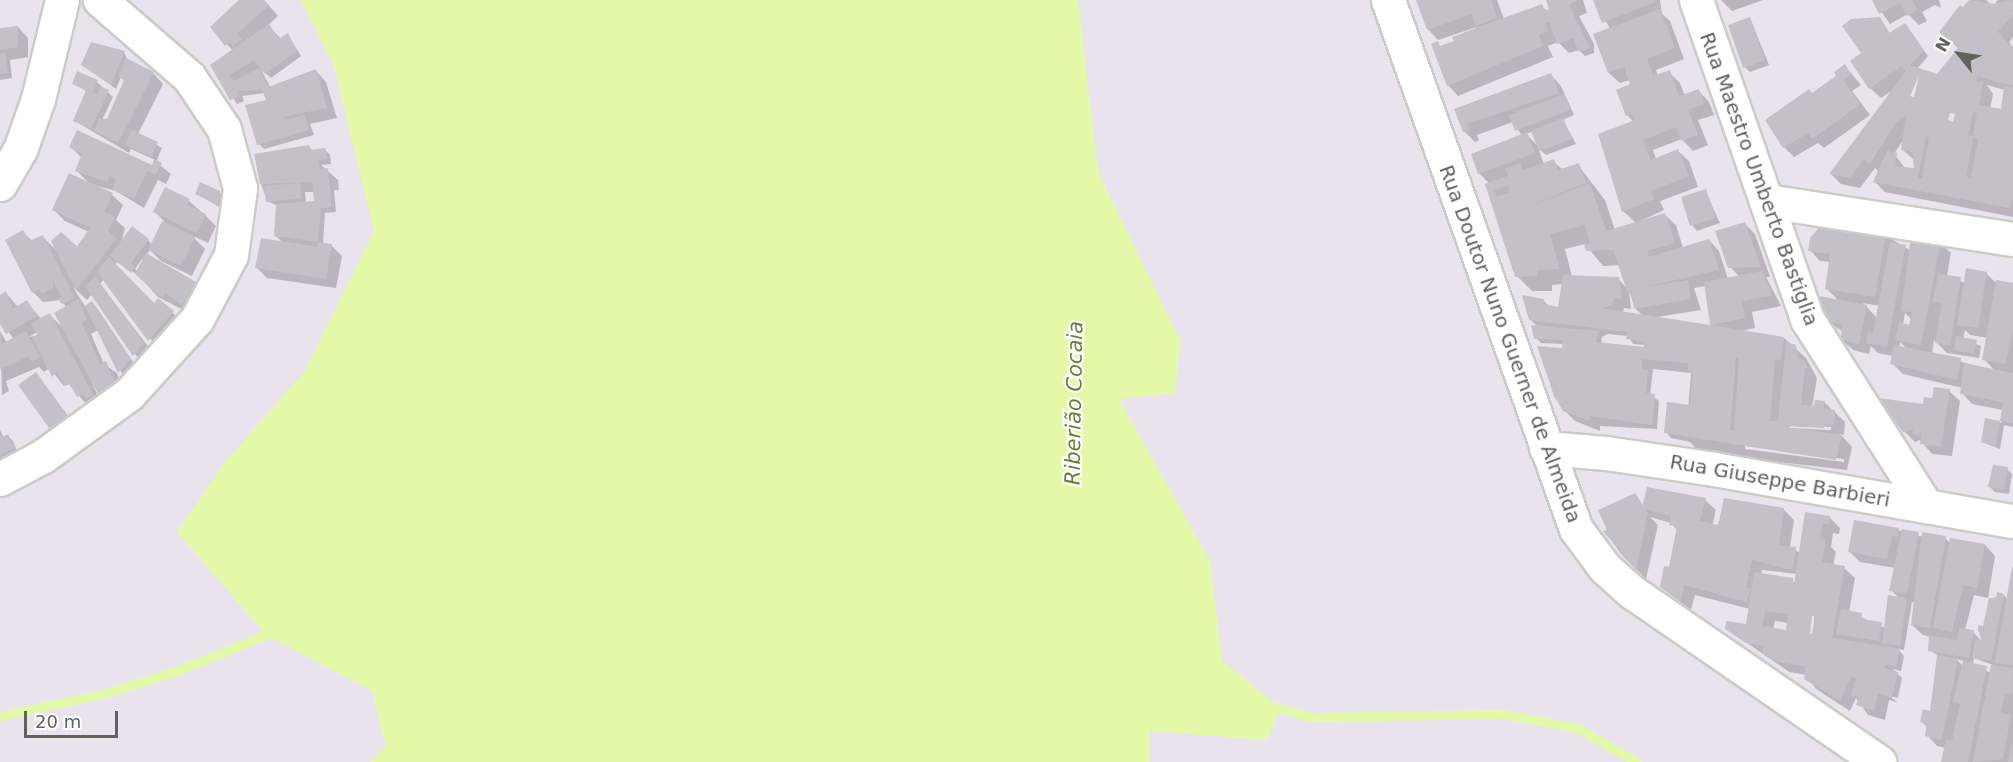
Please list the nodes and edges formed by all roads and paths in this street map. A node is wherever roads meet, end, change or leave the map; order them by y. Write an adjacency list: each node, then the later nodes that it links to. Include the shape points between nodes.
1 (62, 0): 5 (street, via 38,99 20,150)
2 (100, 0): 9 (street, via 189,77 224,129 240,188 231,255 197,319 129,394 43,456)
3 (1388, 0): 8 (street, Rua Doutor Nuno Guerner de Almeida)
4 (1696, 0): 6 (street, Rua Maestro Umberto Bastiglia)
5 (0, 184)
6 (1767, 201): 7 (street); 10 (street, Rua Maestro Umberto Bastiglia, via 1816,338)
7 (2013, 239)
8 (1546, 448): 10 (street, Rua Giuseppe Barbieri, via 1617,454); 12 (street, Rua Doutor Nuno Guerner de Almeida, via 1576,529 1616,580)
9 (0, 479)
10 (1926, 506): 11 (street, Rua Giuseppe Barbieri)
11 (2013, 521)
12 (1879, 762)

